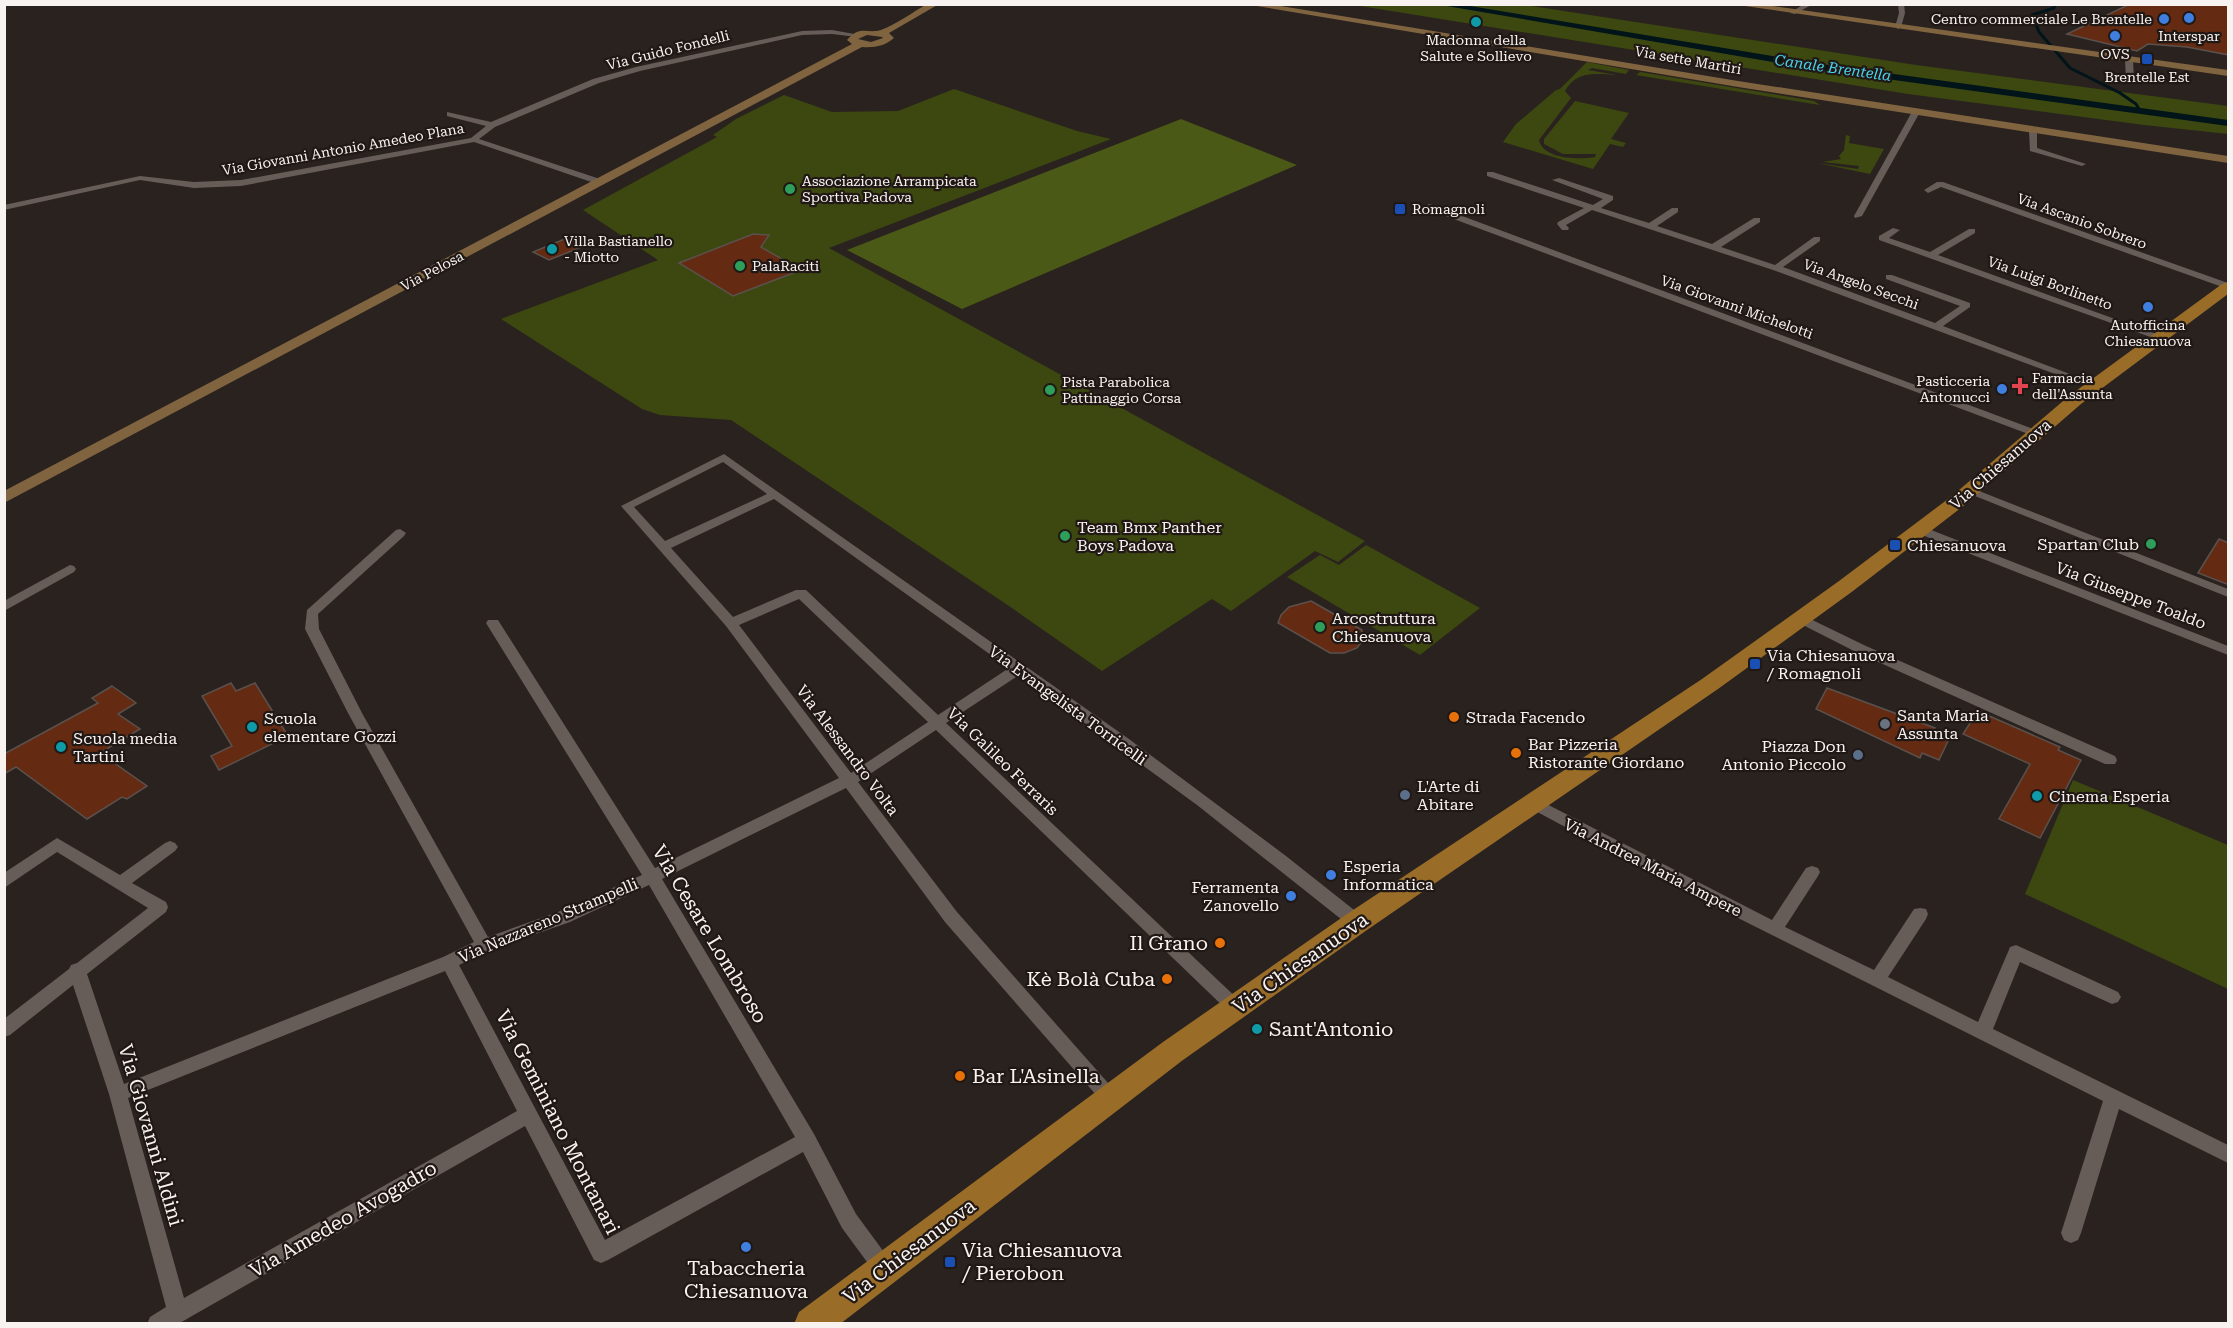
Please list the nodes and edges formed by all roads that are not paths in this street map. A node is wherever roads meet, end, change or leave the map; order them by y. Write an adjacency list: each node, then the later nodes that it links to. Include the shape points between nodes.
1 (935, 4): 8 (main road, Via Pelosa, via 882,33 888,36 886,41 876,44)
2 (1249, 4): 12 (main road, Via sette Martiri)
3 (1735, 4): 6 (main road)
4 (1810, 4): 6 (street)
5 (1901, 4): 7 (street)
6 (1793, 13): 7 (main road)
7 (1898, 27): 9 (main road)
8 (859, 39): 14 (street, Via Guido Fondelli, via 832,32 802,33 639,69 596,81); 21 (main road, Via Pelosa)
9 (2129, 60): 10 (main road); 11 (street)
10 (2229, 73)
11 (2130, 80)
12 (1916, 112): 15 (main road, Via sette Martiri); 27 (street)
13 (450, 114): 14 (street)
14 (492, 125): 16 (street, Via Guido Fondelli)
15 (2033, 131): 17 (main road, Via sette Martiri); 18 (street, via 2033,149)
16 (474, 140): 21 (street); 25 (street, Via Giovanni Antonio Amedeo Plana, via 241,183 194,185 140,177)
17 (2229, 160)
18 (2082, 164)
19 (1490, 174): 24 (street, Via Angelo Secchi)
20 (1556, 180): 24 (street, via 1610,198)
21 (600, 182): 46 (main road, Via Pelosa)
22 (1928, 190): 38 (street, Via Ascanio Sobrero, via 1940,184)
23 (1430, 207): 42 (street, Via Giovanni Michelotti)
24 (1593, 207): 29 (street, Via Angelo Secchi); 30 (street, via 1561,224)
25 (4, 208)
26 (1675, 210): 29 (street)
27 (1858, 216)
28 (1757, 220): 34 (street)
29 (1651, 226): 34 (street, Via Angelo Secchi)
30 (1565, 228)
31 (1896, 230): 35 (street, Via Luigi Borlinetto, via 1882,238)
32 (1972, 231): 35 (street)
33 (1817, 239): 36 (street, Via Angelo Secchi)
34 (1714, 247): 36 (street, Via Angelo Secchi)
35 (1932, 255): 40 (street, Via Luigi Borlinetto)
36 (1776, 268): 39 (street, Via Angelo Secchi)
37 (1889, 277): 39 (street, Via Angelo Secchi, via 1967,305)
38 (2229, 287): 40 (main road, Via Chiesanuova)
39 (1938, 326): 41 (street, Via Angelo Secchi)
40 (2160, 337): 41 (main road, Via Chiesanuova)
41 (2094, 385): 42 (main road, Via Chiesanuova)
42 (2035, 433): 44 (main road, Via Chiesanuova)
43 (724, 457): 45 (street, Via Evangelista Torricelli); 49 (street, Via Alessandro Volta, via 627,506)
44 (1970, 490): 47 (main road, Via Chiesanuova); 51 (street)
45 (774, 495): 49 (street); 57 (street, Via Evangelista Torricelli)
46 (4, 498)
47 (1921, 530): 53 (main road, Via Chiesanuova); 56 (street, Via Giuseppe Toaldo)
48 (400, 533): 70 (street, via 312,613 312,629)
49 (663, 547): 55 (street, Via Alessandro Volta)
50 (70, 569): 52 (street)
51 (2229, 593)
52 (4, 607)
53 (1800, 618): 59 (street, via 1871,654); 61 (main road, Via Chiesanuova)
54 (493, 622): 64 (street, Via Cesare Lombroso)
55 (730, 624): 58 (street, Via Galileo Ferraris, via 801,594); 60 (street, Via Alessandro Volta)
56 (2229, 651)
57 (1019, 668): 58 (street, Via Nazzareno Strampelli); 68 (street, Via Evangelista Torricelli, via 1281,861)
58 (936, 723): 60 (street, Via Nazzareno Strampelli); 75 (street, Via Galileo Ferraris)
59 (2110, 760)
60 (849, 780): 64 (street, Via Nazzareno Strampelli); 80 (street, Via Alessandro Volta, via 951,917)
61 (1533, 803): 68 (main road, Via Chiesanuova); 69 (street, Via Andrea Maria Ampere)
62 (170, 847): 66 (street)
63 (1812, 872): 69 (street)
64 (652, 877): 70 (street, Via Nazzareno Strampelli, via 564,917); 82 (street, Via Cesare Lombroso)
65 (4, 882): 66 (street, via 57,844)
66 (120, 883): 72 (street, via 160,907)
67 (1920, 914): 73 (street)
68 (1357, 922): 75 (main road, Via Chiesanuova)
69 (1775, 929): 73 (street, Via Andrea Maria Ampere)
70 (484, 945): 71 (street, Via Nazzareno Strampelli)
71 (449, 962): 78 (street, Via Nazzareno Strampelli); 81 (street, Via Geminiano Montanari)
72 (77, 970): 76 (street); 78 (street, Via Giovanni Aldini)
73 (1876, 979): 77 (street, Via Andrea Maria Ampere)
74 (2112, 998): 77 (street, via 2016,952)
75 (1235, 1007): 80 (main road, Via Chiesanuova)
76 (4, 1030)
77 (1983, 1031): 79 (street, Via Andrea Maria Ampere)
78 (118, 1094): 86 (street, Via Giovanni Aldini)
79 (2114, 1096): 83 (street, Via Andrea Maria Ampere); 84 (street)
80 (1110, 1098): 85 (main road, Via Chiesanuova)
81 (527, 1115): 82 (street, Via Geminiano Montanari, via 600,1253); 86 (street, Via Amedeo Avogadro)
82 (807, 1140): 85 (street, Via Cesare Lombroso, via 849,1221)
83 (2229, 1155)
84 (2071, 1233)
85 (885, 1270): 88 (main road, Via Chiesanuova)
86 (178, 1312): 87 (street, Via Amedeo Avogadro)
87 (157, 1323)
88 (811, 1323)

